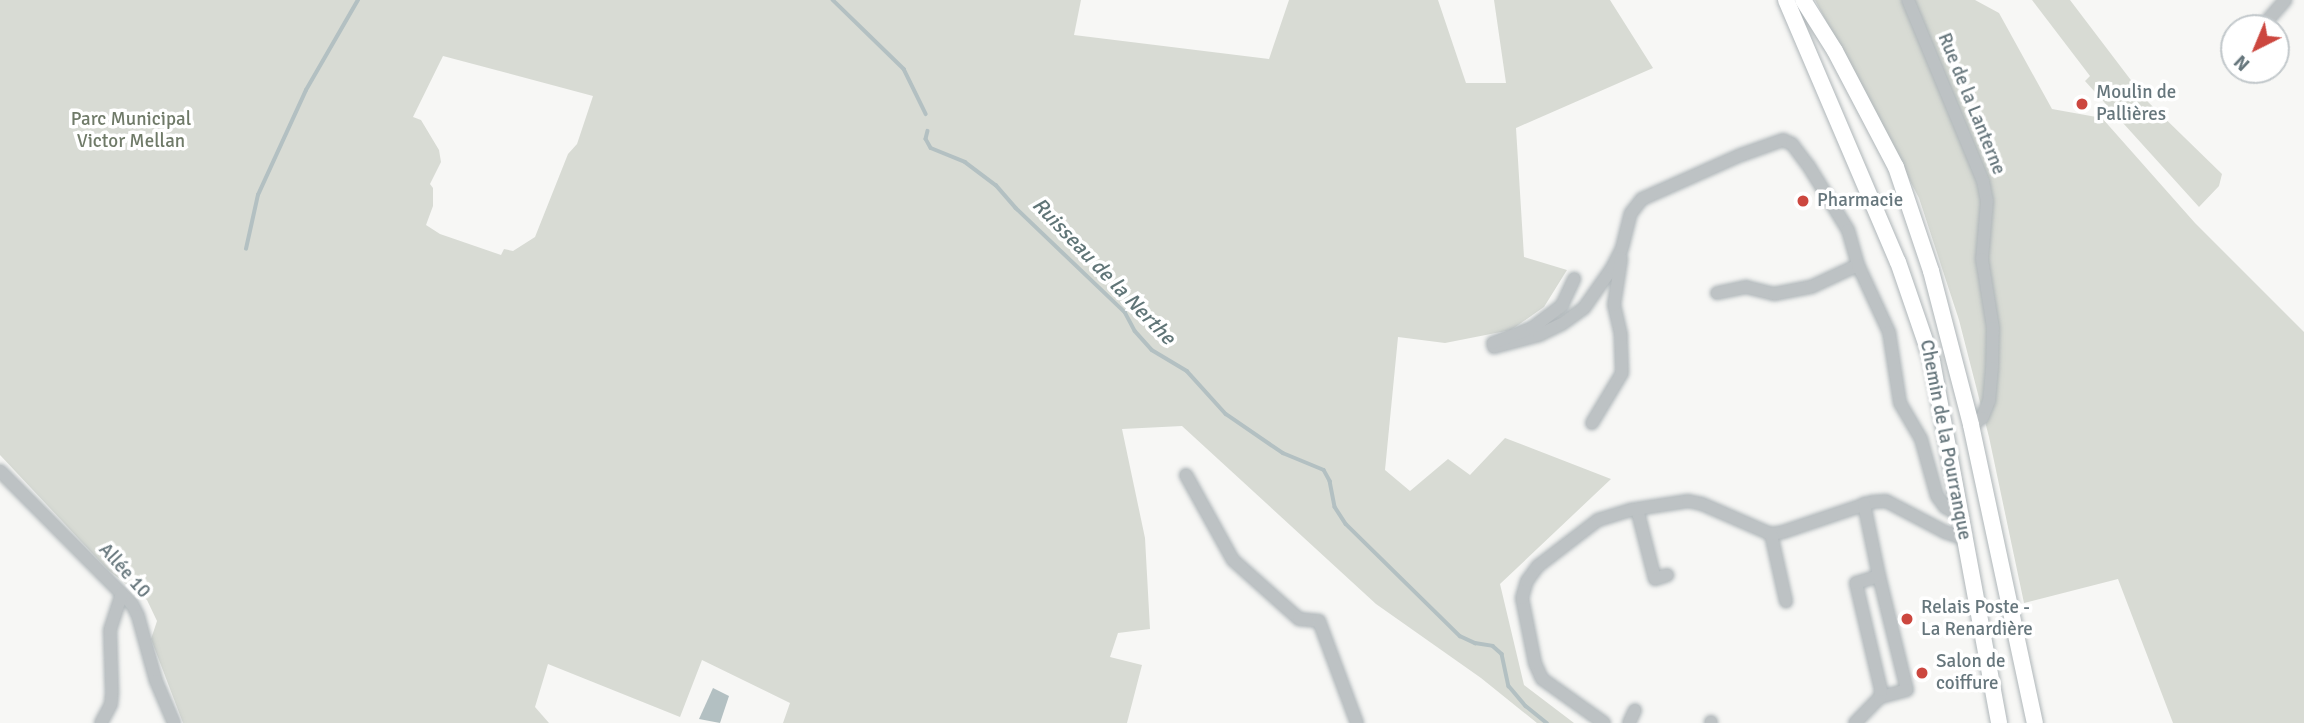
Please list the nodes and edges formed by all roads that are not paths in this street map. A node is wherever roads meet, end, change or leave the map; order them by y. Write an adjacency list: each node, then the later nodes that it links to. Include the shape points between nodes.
1 (1786, 0): 7 (street, Chemin de la Pourranque)
2 (1803, 0): 6 (street)
3 (1908, 0): 13 (street, Rue de la Lanterne, via 1983,181 1987,201 1983,258 1993,328 1992,368 1989,401 1982,418)
4 (2285, 0): 5 (street)
5 (2272, 14)
6 (1816, 23): 7 (street); 13 (street, via 1890,156 1942,308)
7 (1808, 51): 18 (street, Chemin de la Pourranque, via 1917,311 1932,361)
8 (1622, 248): 9 (street, via 1631,213 1642,199 1783,140 1792,144 1828,194 1848,230); 10 (street, via 1594,298 1575,316 1539,335 1494,347 1493,343 1532,328 1562,305); 12 (street, via 1614,305 1622,373)
9 (1858, 265): 11 (street, via 1811,287 1774,295 1746,287); 18 (street, via 1889,332 1900,403 1921,439 1937,496)
10 (1574, 279)
11 (1717, 293)
12 (1592, 423)
13 (1971, 425): 34 (street)
14 (0, 471): 23 (street, Allée 10)
15 (1186, 475): 29 (street, via 1233,559 1299,619 1320,621)
16 (1864, 504): 19 (street); 20 (street, via 1886,501); 22 (street)
17 (1637, 509): 19 (street, via 1688,501); 21 (street, via 1655,579); 30 (street, via 1598,520 1538,566 1522,598 1542,679)
18 (1961, 516): 20 (street, Chemin de la Pourranque)
19 (1771, 534): 24 (street)
20 (1965, 539): 33 (street, Chemin de la Pourranque)
21 (1667, 575)
22 (1879, 576): 25 (street, via 1856,583); 25 (street, via 1907,690)
23 (122, 594): 27 (street, via 110,630 113,693); 28 (street, Allée 10, via 138,615 156,681)
24 (1786, 601)
25 (1880, 697): 32 (street)
26 (1635, 709): 31 (street)
27 (101, 723)
28 (174, 723)
29 (1357, 723)
30 (1604, 723)
31 (1629, 723)
32 (1855, 723)
33 (1999, 723)
34 (2035, 723)

